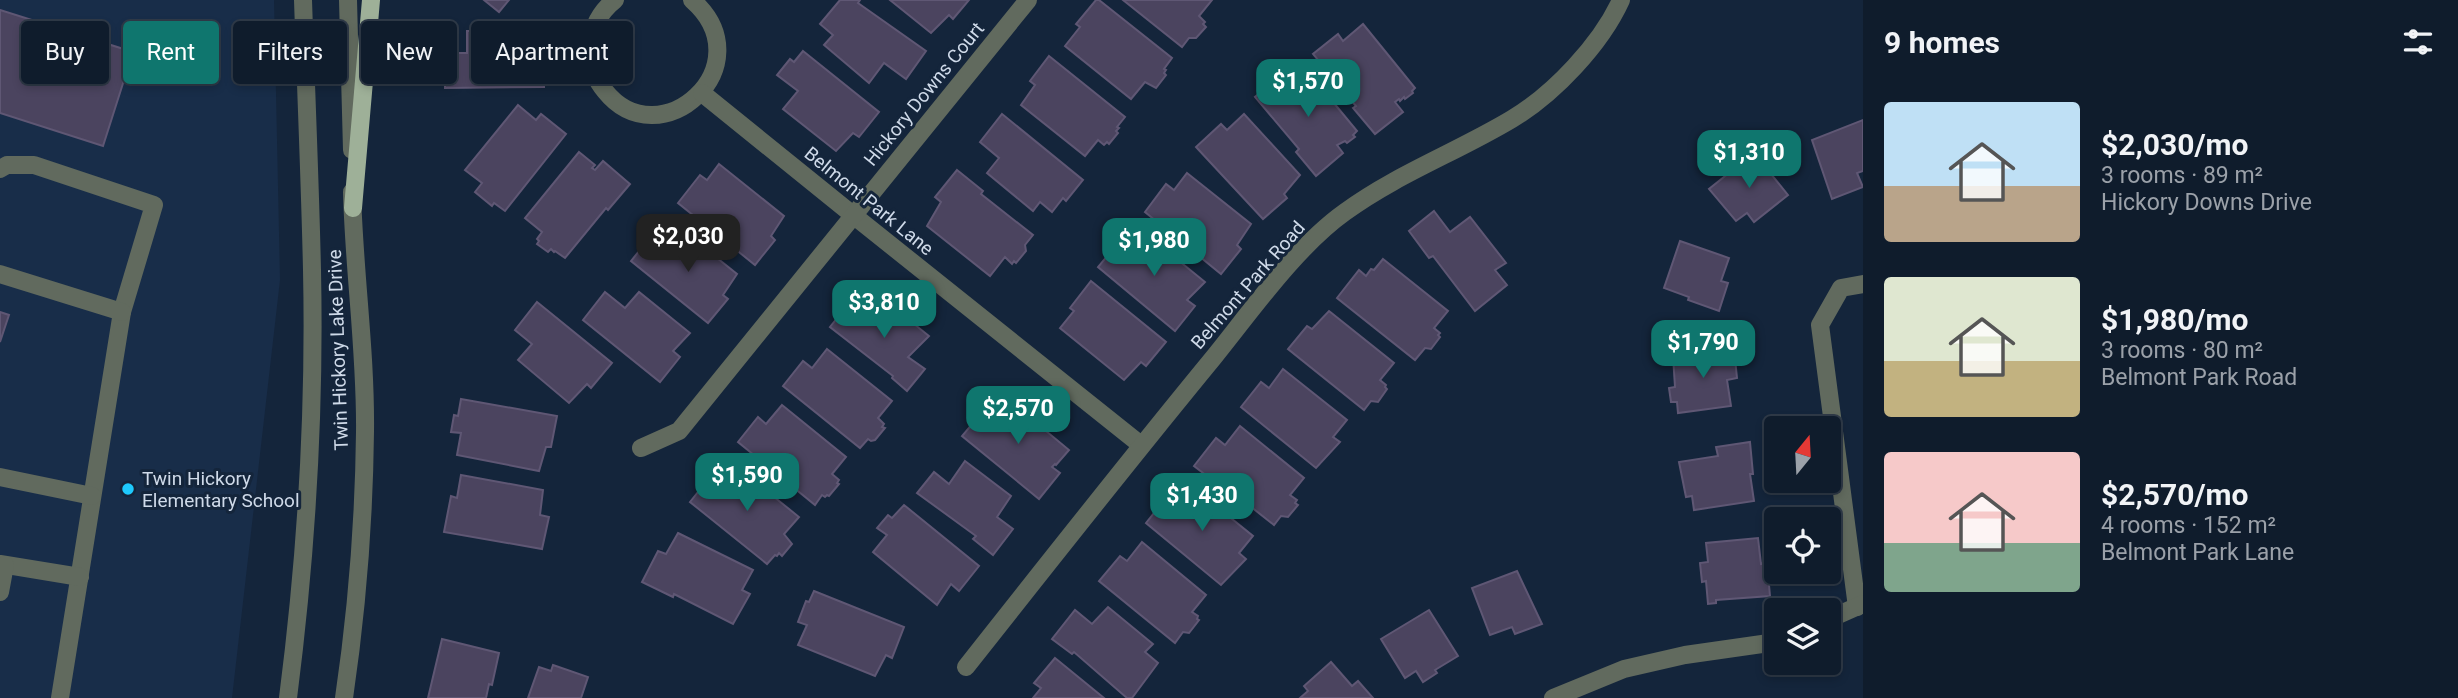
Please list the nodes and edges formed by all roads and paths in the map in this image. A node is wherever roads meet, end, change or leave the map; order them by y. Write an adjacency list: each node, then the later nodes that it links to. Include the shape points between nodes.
1 (303, 0): 27 (street, Twin Hickory Lake Drive, via 312,272 310,385 307,495)
2 (348, 0): 10 (street, Twin Hickory Lake Drive)
3 (371, 0): 10 (main road)
4 (615, 0): 8 (street, via 596,23 590,43 598,82 611,98 628,109 668,113)
5 (692, 0): 8 (street, via 715,29 718,51 714,73)
6 (1028, 0): 11 (street, Hickory Downs Court)
7 (1621, 0): 15 (street, Belmont Park Road, via 1613,19 1572,72 1514,118 1389,182 1342,213 1303,249)
8 (702, 93): 11 (street, Belmont Park Lane)
9 (0, 169): 14 (street, via 34,165 154,205)
10 (353, 208): 28 (street, Twin Hickory Lake Drive, via 365,431 360,542)
11 (853, 215): 15 (street, Belmont Park Lane); 16 (street, Hickory Downs Court, via 679,430)
12 (0, 274): 14 (street)
13 (1863, 284): 22 (street, via 1841,288 1820,325)
14 (122, 312): 18 (street)
15 (1142, 445): 25 (street, Belmont Park Road)
16 (641, 448)
17 (0, 477): 18 (street)
18 (92, 496): 20 (street)
19 (2, 565): 20 (street); 21 (street)
20 (80, 577): 26 (street)
21 (0, 592)
22 (1860, 606): 23 (street)
23 (1841, 614)
24 (1764, 644): 29 (street, via 1624,669)
25 (965, 667)
26 (60, 698)
27 (288, 698)
28 (344, 698)
29 (1553, 698)

